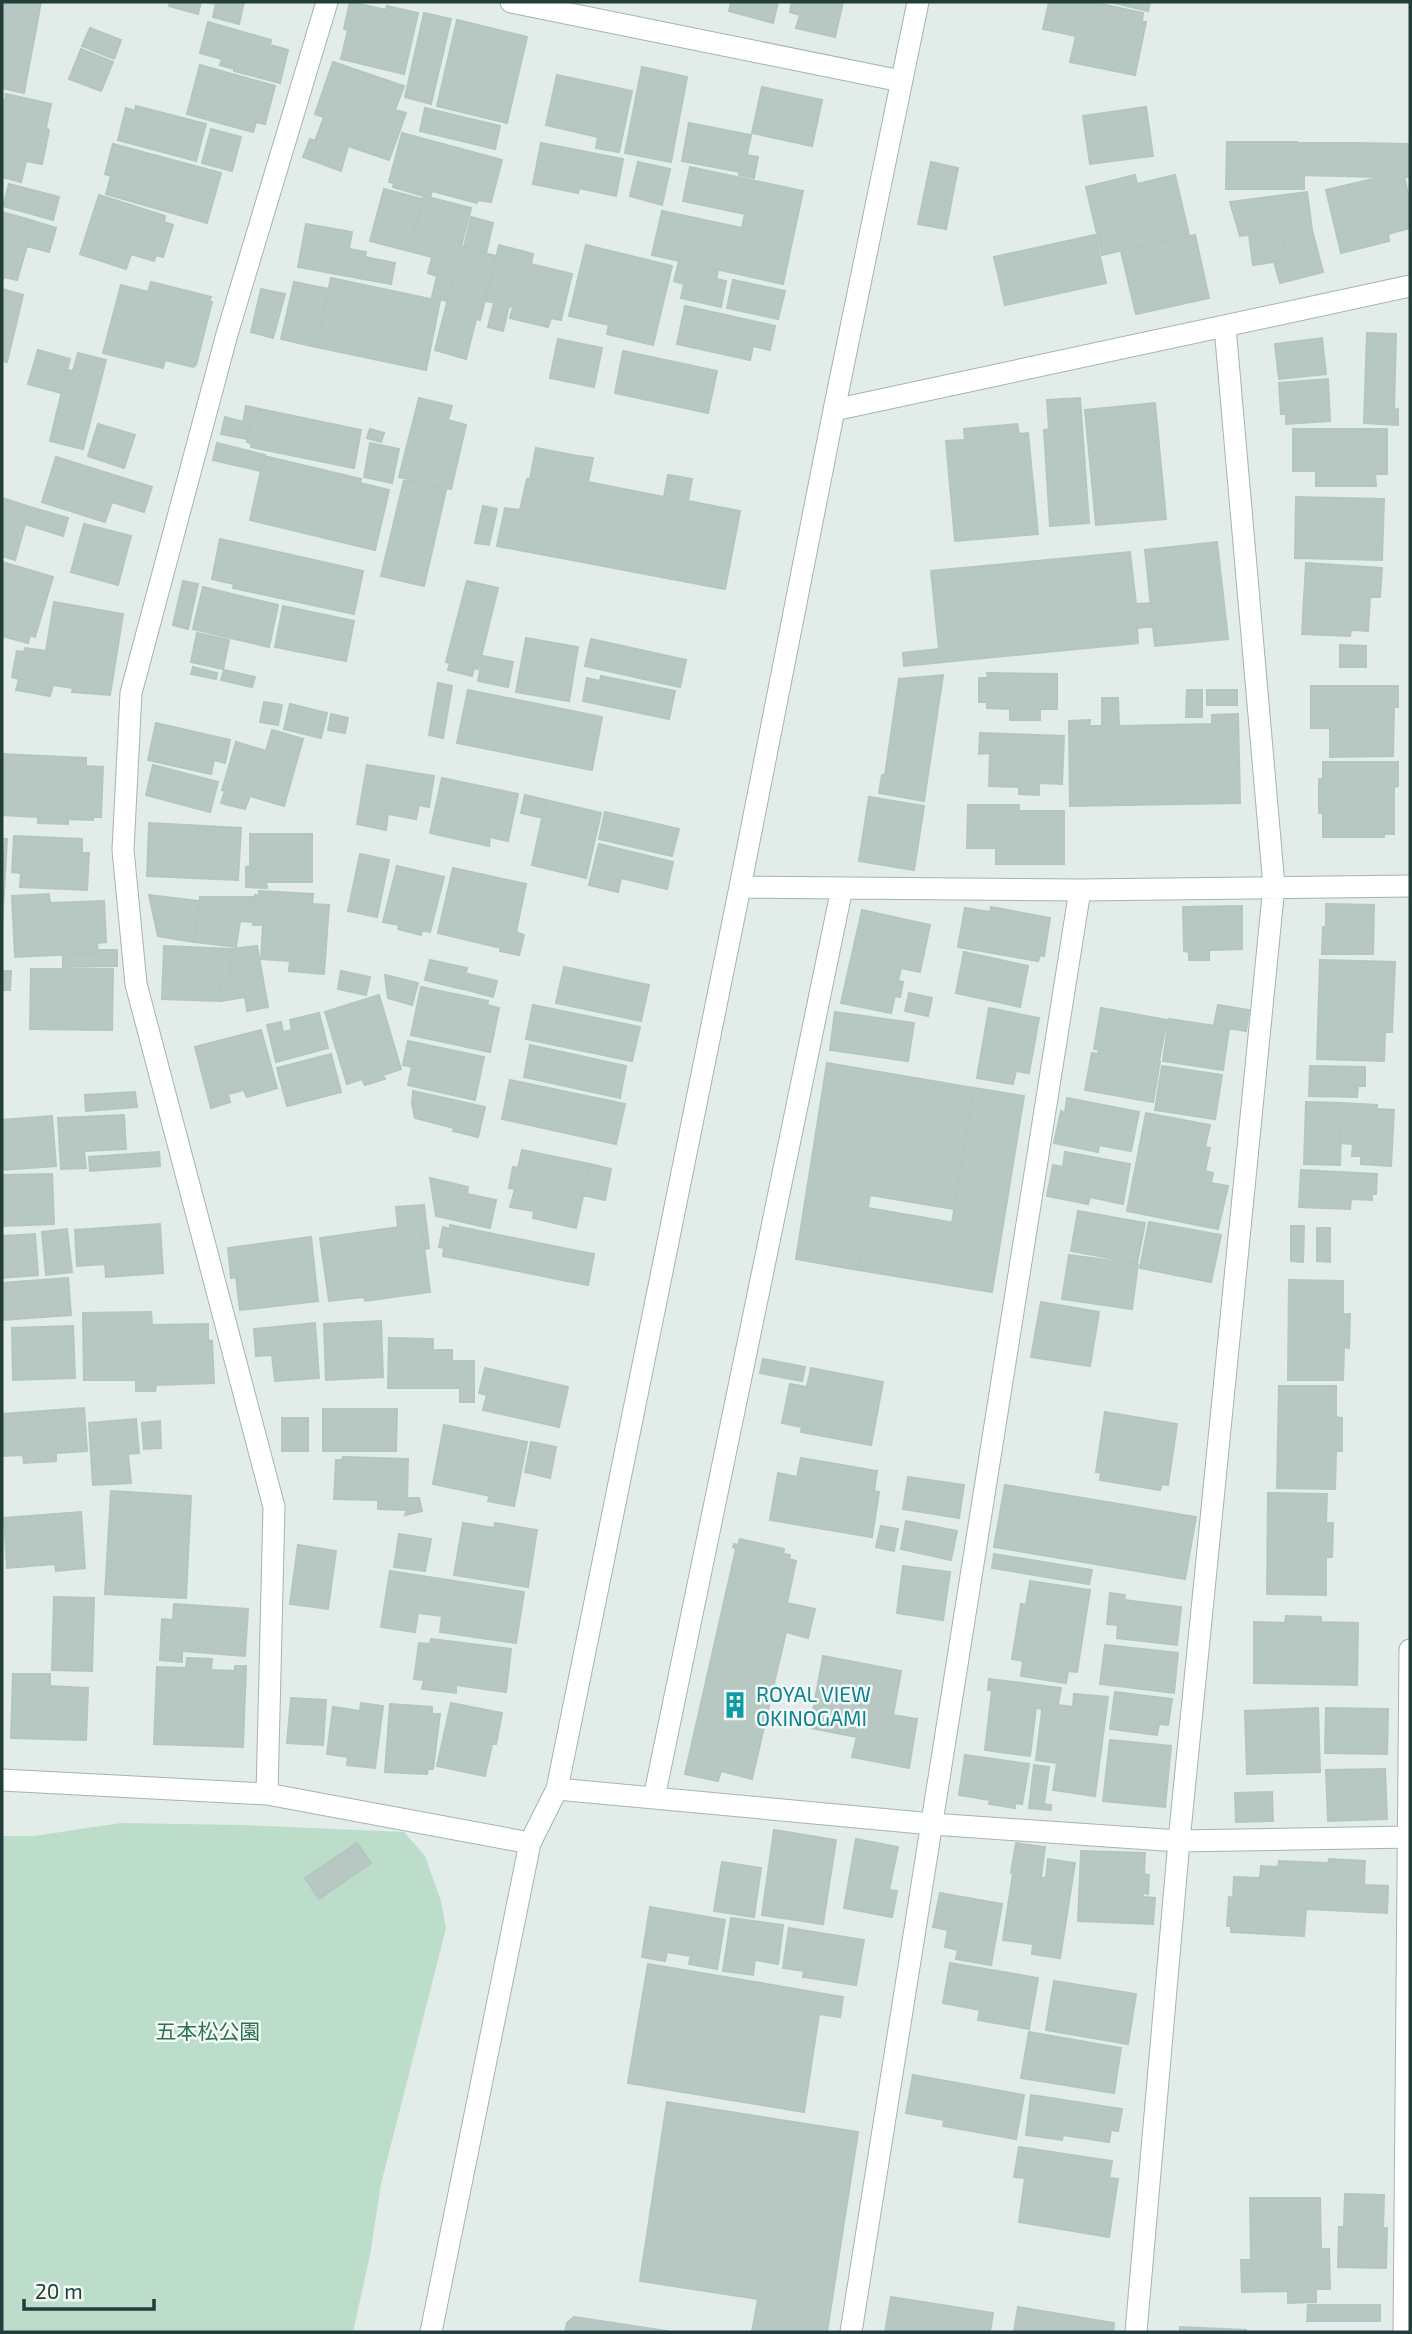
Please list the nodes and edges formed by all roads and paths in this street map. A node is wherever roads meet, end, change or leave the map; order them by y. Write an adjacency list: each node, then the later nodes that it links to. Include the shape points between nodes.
1 (327, 2): 16 (street, via 227,334 131,693 123,850 136,984 274,1507)
2 (510, 2): 4 (street)
3 (918, 2): 4 (street)
4 (901, 81): 7 (street)
5 (1410, 286): 6 (street)
6 (1225, 327): 7 (street); 8 (street)
7 (834, 410): 10 (street)
8 (1274, 886): 9 (street); 12 (street); 20 (street)
9 (1410, 886)
10 (740, 887): 11 (street); 15 (street)
11 (842, 888): 12 (street); 17 (street)
12 (1080, 890): 18 (street)
13 (1410, 1650): 19 (street)
14 (2, 1780): 16 (street)
15 (557, 1789): 17 (street); 21 (street)
16 (267, 1794): 21 (street)
17 (654, 1798): 18 (street)
18 (932, 1824): 20 (street); 23 (street)
19 (1409, 1837): 20 (street); 25 (street)
20 (1179, 1841): 24 (street)
21 (530, 1843): 22 (street)
22 (431, 2332)
23 (850, 2332)
24 (1136, 2332)
25 (1404, 2332)

